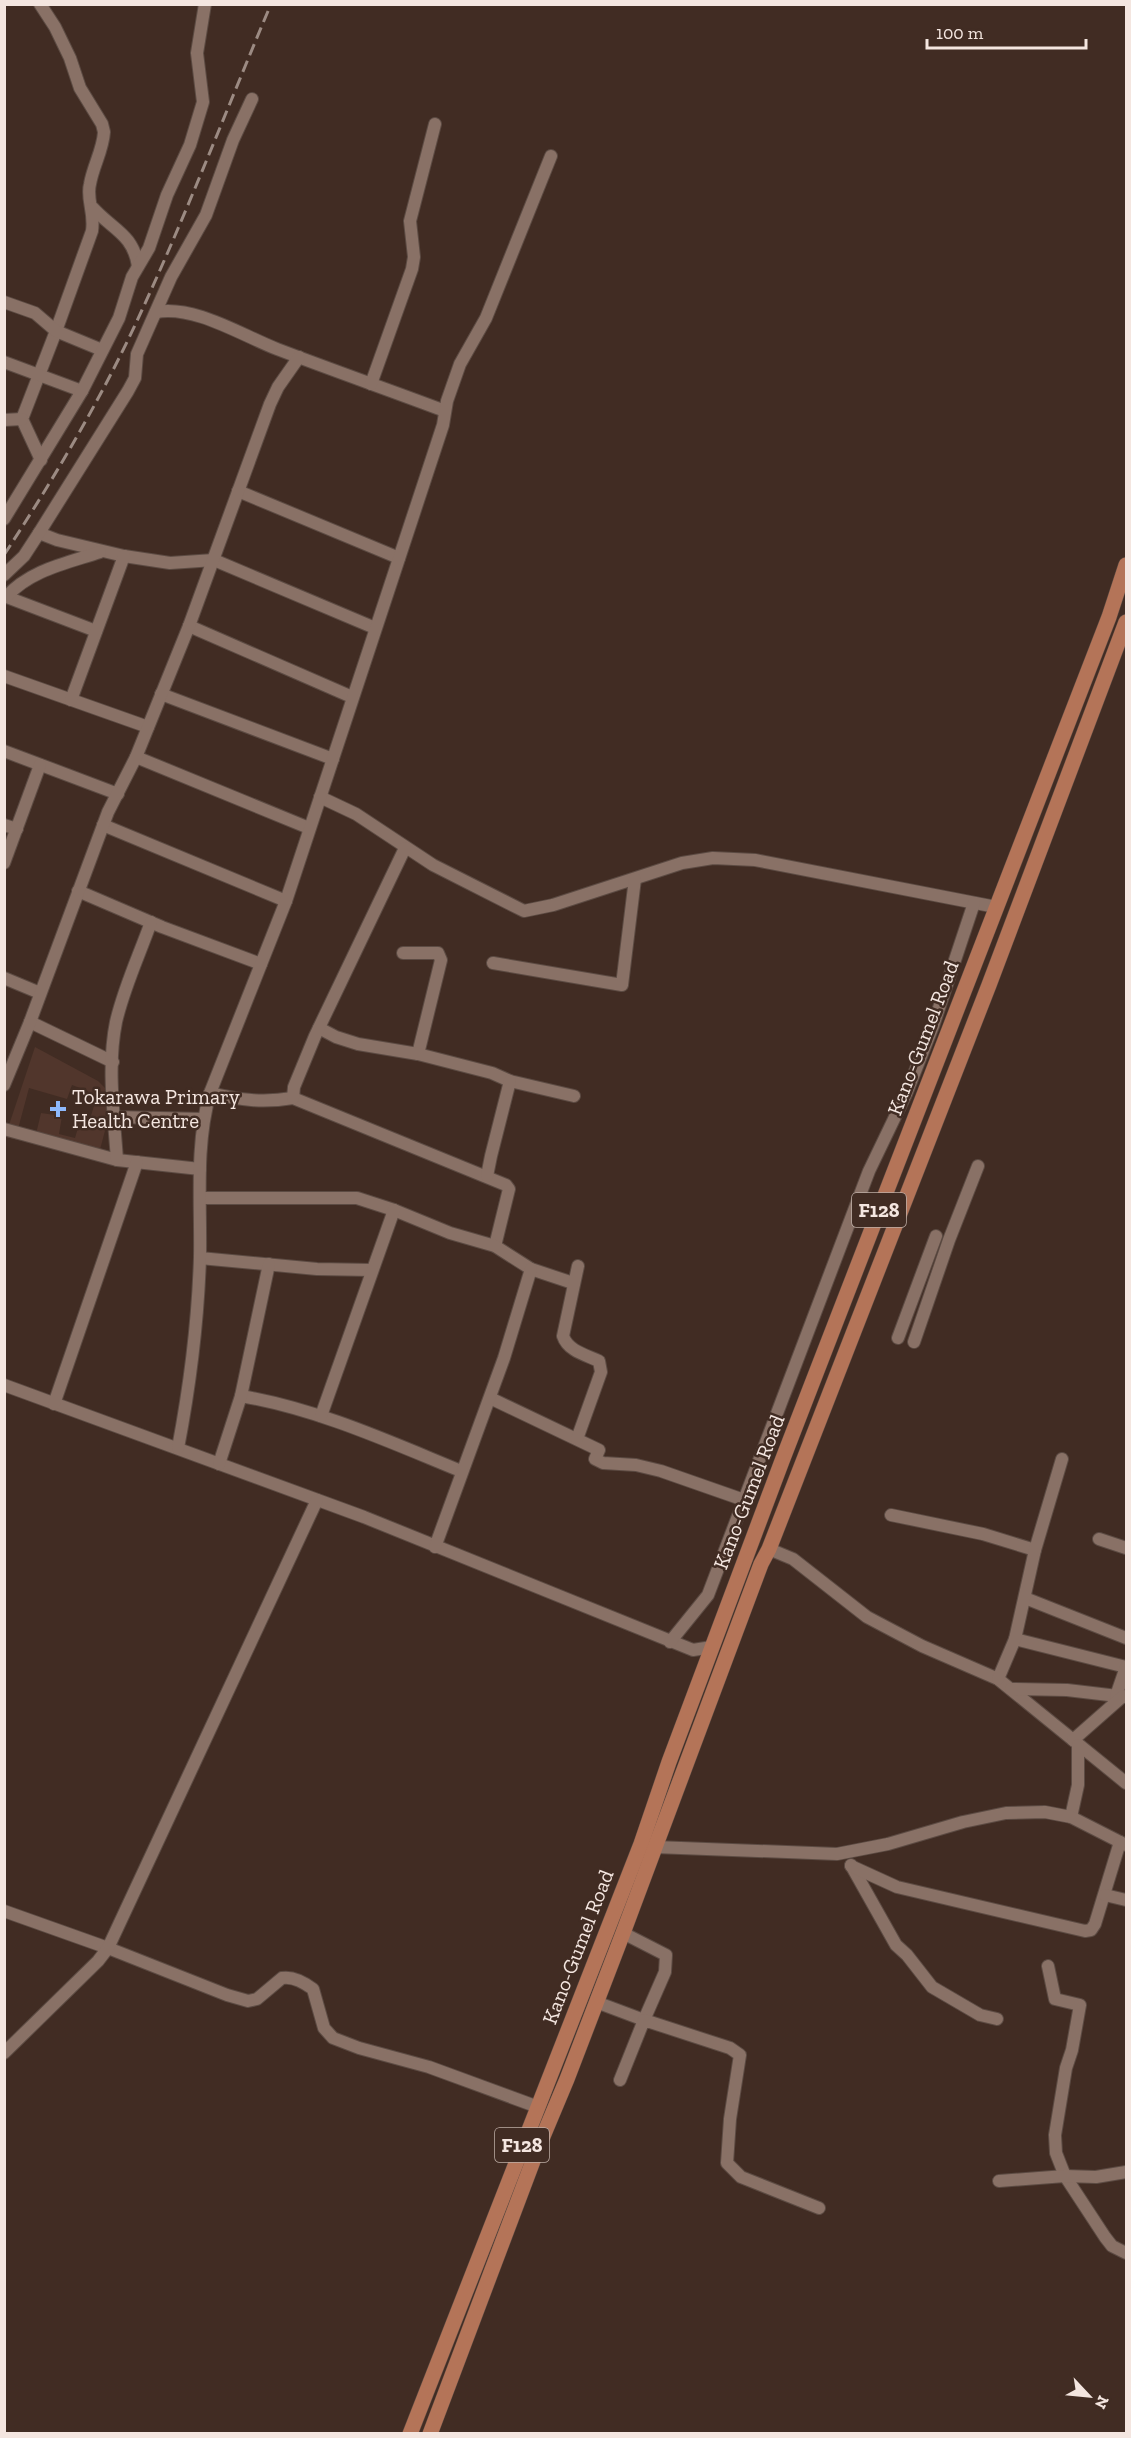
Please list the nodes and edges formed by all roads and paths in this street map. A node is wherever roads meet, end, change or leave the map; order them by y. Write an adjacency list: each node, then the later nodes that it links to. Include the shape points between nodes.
1 (40, 4): 6 (street, via 70,58 80,88 102,124 104,140 90,184)
2 (205, 4): 7 (street, via 196,53 203,102 149,248)
3 (252, 99): 8 (street, via 206,215)
4 (435, 124): 17 (street, via 410,221 412,269)
5 (552, 156): 19 (street, via 486,318 460,364)
6 (93, 208): 7 (street, via 124,233); 12 (street, via 92,231)
7 (138, 266): 13 (street, via 119,318)
8 (163, 295): 10 (street); 11 (street)
9 (4, 302): 12 (street, via 35,313)
10 (171, 309): 11 (street); 14 (street, via 217,323)
11 (156, 312): 25 (street, via 137,354 135,378)
12 (56, 332): 13 (street); 16 (street)
13 (102, 350): 18 (street)
14 (298, 357): 17 (street); 23 (street, via 274,396)
15 (4, 362): 16 (street)
16 (39, 374): 18 (street); 20 (street)
17 (370, 384): 19 (street)
18 (82, 391): 22 (street)
19 (445, 411): 28 (street)
20 (22, 418): 21 (street); 22 (street)
21 (4, 420)
22 (41, 460): 24 (street)
23 (238, 491): 28 (street); 29 (street)
24 (4, 519)
25 (39, 533): 26 (street); 31 (street, via 24,556)
26 (101, 552): 27 (street); 32 (street, via 29,577)
27 (124, 556): 29 (street, via 170,563); 36 (street)
28 (399, 558): 35 (street)
29 (214, 560): 34 (street); 35 (street)
30 (1126, 565): 58 (main road, Kano-Gumel Road / F128)
31 (4, 575)
32 (5, 596): 36 (street)
33 (1126, 622): 87 (main road, Kano-Gumel Road / F128)
34 (189, 626): 38 (street); 39 (street)
35 (375, 628): 39 (street)
36 (96, 631): 40 (street)
37 (4, 676): 40 (street)
38 (161, 694): 41 (street); 44 (street)
39 (352, 697): 44 (street)
40 (71, 700): 41 (street)
41 (148, 727): 43 (street)
42 (4, 750): 45 (street)
43 (136, 757): 46 (street); 50 (street)
44 (333, 759): 47 (street)
45 (40, 765): 46 (street); 51 (street)
46 (118, 794): 49 (street)
47 (320, 797): 50 (street); 52 (street, via 356,814)
48 (4, 825): 51 (street)
49 (103, 825): 55 (street); 56 (street)
50 (309, 828): 56 (street)
51 (17, 829): 53 (street)
52 (405, 848): 54 (street, via 524,911); 66 (street)
53 (4, 863)
54 (635, 879): 57 (street, via 701,858 735,859); 61 (street, via 622,986)
55 (78, 891): 59 (street); 64 (street)
56 (286, 902): 62 (street)
57 (974, 903): 58 (street); 108 (street, via 933,1026 869,1172)
58 (996, 908): 85 (main road, Kano-Gumel Road / F128)
59 (151, 922): 62 (street); 69 (street, via 126,983 116,1023)
60 (403, 953): 67 (street, via 438,953 441,960)
61 (493, 963)
62 (261, 964): 72 (street)
63 (4, 978): 64 (street)
64 (40, 993): 65 (street)
65 (30, 1022): 68 (street); 69 (street)
66 (319, 1028): 67 (street, via 358,1044); 74 (street, via 300,1070)
67 (418, 1054): 70 (street)
68 (8, 1060): 71 (street)
69 (113, 1062): 75 (street)
70 (510, 1081): 73 (street); 82 (street)
71 (4, 1085)
72 (210, 1093): 74 (street, via 248,1101); 76 (street)
73 (574, 1096)
74 (293, 1098): 82 (street)
75 (114, 1117): 76 (street); 78 (street)
76 (204, 1119): 81 (street)
77 (4, 1129): 78 (street)
78 (117, 1160): 79 (street)
79 (137, 1162): 81 (street); 100 (street)
80 (978, 1166): 96 (street)
81 (200, 1169): 83 (street)
82 (487, 1176): 88 (street, via 509,1189)
83 (201, 1198): 84 (street, via 339,1196); 89 (street)
84 (394, 1210): 88 (street); 93 (street)
85 (872, 1230): 87 (main road); 119 (main road, Kano-Gumel Road / F128)
86 (936, 1236): 95 (street)
87 (889, 1239): 113 (main road, Kano-Gumel Road / F128)
88 (495, 1246): 92 (street)
89 (200, 1258): 90 (street); 103 (street, via 198,1319)
90 (268, 1264): 93 (street); 98 (street)
91 (578, 1266): 94 (street)
92 (531, 1269): 94 (street); 99 (street)
93 (372, 1270): 101 (street)
94 (573, 1283): 102 (street, via 563,1331 565,1342 599,1361 601,1372)
95 (898, 1338)
96 (914, 1342)
97 (4, 1385): 100 (street)
98 (241, 1396): 101 (street); 105 (street)
99 (490, 1398): 102 (street); 106 (street)
100 (54, 1404): 103 (street)
101 (321, 1416): 106 (street)
102 (577, 1439): 108 (street, via 599,1450 595,1459 603,1463 636,1465)
103 (178, 1448): 105 (street)
104 (1062, 1459): 114 (street)
105 (219, 1464): 107 (street)
106 (461, 1471): 111 (street)
107 (317, 1500): 111 (street); 135 (street)
108 (744, 1500): 118 (street, via 708,1595)
109 (891, 1515): 114 (street, via 983,1534)
110 (1099, 1539): 112 (street)
111 (435, 1547): 118 (street)
112 (1126, 1548)
113 (770, 1549): 121 (street, via 793,1559 867,1617 922,1646); 128 (main road, Kano-Gumel Road / F128)
114 (1035, 1550): 115 (street)
115 (1025, 1598): 116 (street); 117 (street)
116 (1126, 1638)
117 (1015, 1639): 120 (street); 121 (street)
118 (670, 1642): 119 (street, via 693,1650)
119 (712, 1647): 136 (main road, Kano-Gumel Road / F128)
120 (1126, 1667): 123 (street)
121 (998, 1678): 122 (street)
122 (1011, 1689): 123 (street); 124 (street)
123 (1122, 1696): 124 (street)
124 (1076, 1742): 125 (street); 126 (street, via 1078,1785)
125 (1126, 1783)
126 (1071, 1817): 127 (street); 129 (street, via 1045,1812 1006,1813)
127 (1123, 1844): 131 (street)
128 (655, 1847): 129 (street); 134 (main road, Kano-Gumel Road / F128)
129 (837, 1854): 130 (street)
130 (851, 1866): 131 (street, via 897,1887 1085,1931 1095,1924); 139 (street, via 896,1945 932,1987 980,2015)
131 (1105, 1895): 132 (street)
132 (1126, 1900)
133 (7, 1913): 135 (street)
134 (623, 1933): 136 (main road, Kano-Gumel Road / F128); 140 (street, via 666,1955 665,1972)
135 (108, 1948): 141 (street); 143 (street, via 248,2001 257,1999 282,1978 301,1981 313,1989 324,2028 333,2038 429,2067)
136 (604, 1959): 138 (main road, Kano-Gumel Road / F128); 143 (main road, Kano-Gumel Road / F128)
137 (1048, 1966): 145 (street, via 1055,1999 1080,2005 1055,2135 1056,2153)
138 (596, 2002): 140 (street); 150 (main road, Kano-Gumel Road / F128)
139 (997, 2019)
140 (644, 2020): 142 (street); 147 (street, via 730,2048 740,2055 727,2163 741,2177)
141 (4, 2054)
142 (620, 2080)
143 (538, 2107): 149 (main road, Kano-Gumel Road / F128)
144 (1126, 2172): 145 (street, via 1096,2177)
145 (1065, 2176): 146 (street); 148 (street, via 1112,2246)
146 (999, 2181)
147 (819, 2208)
148 (1126, 2253)
149 (410, 2433)
150 (430, 2433)

